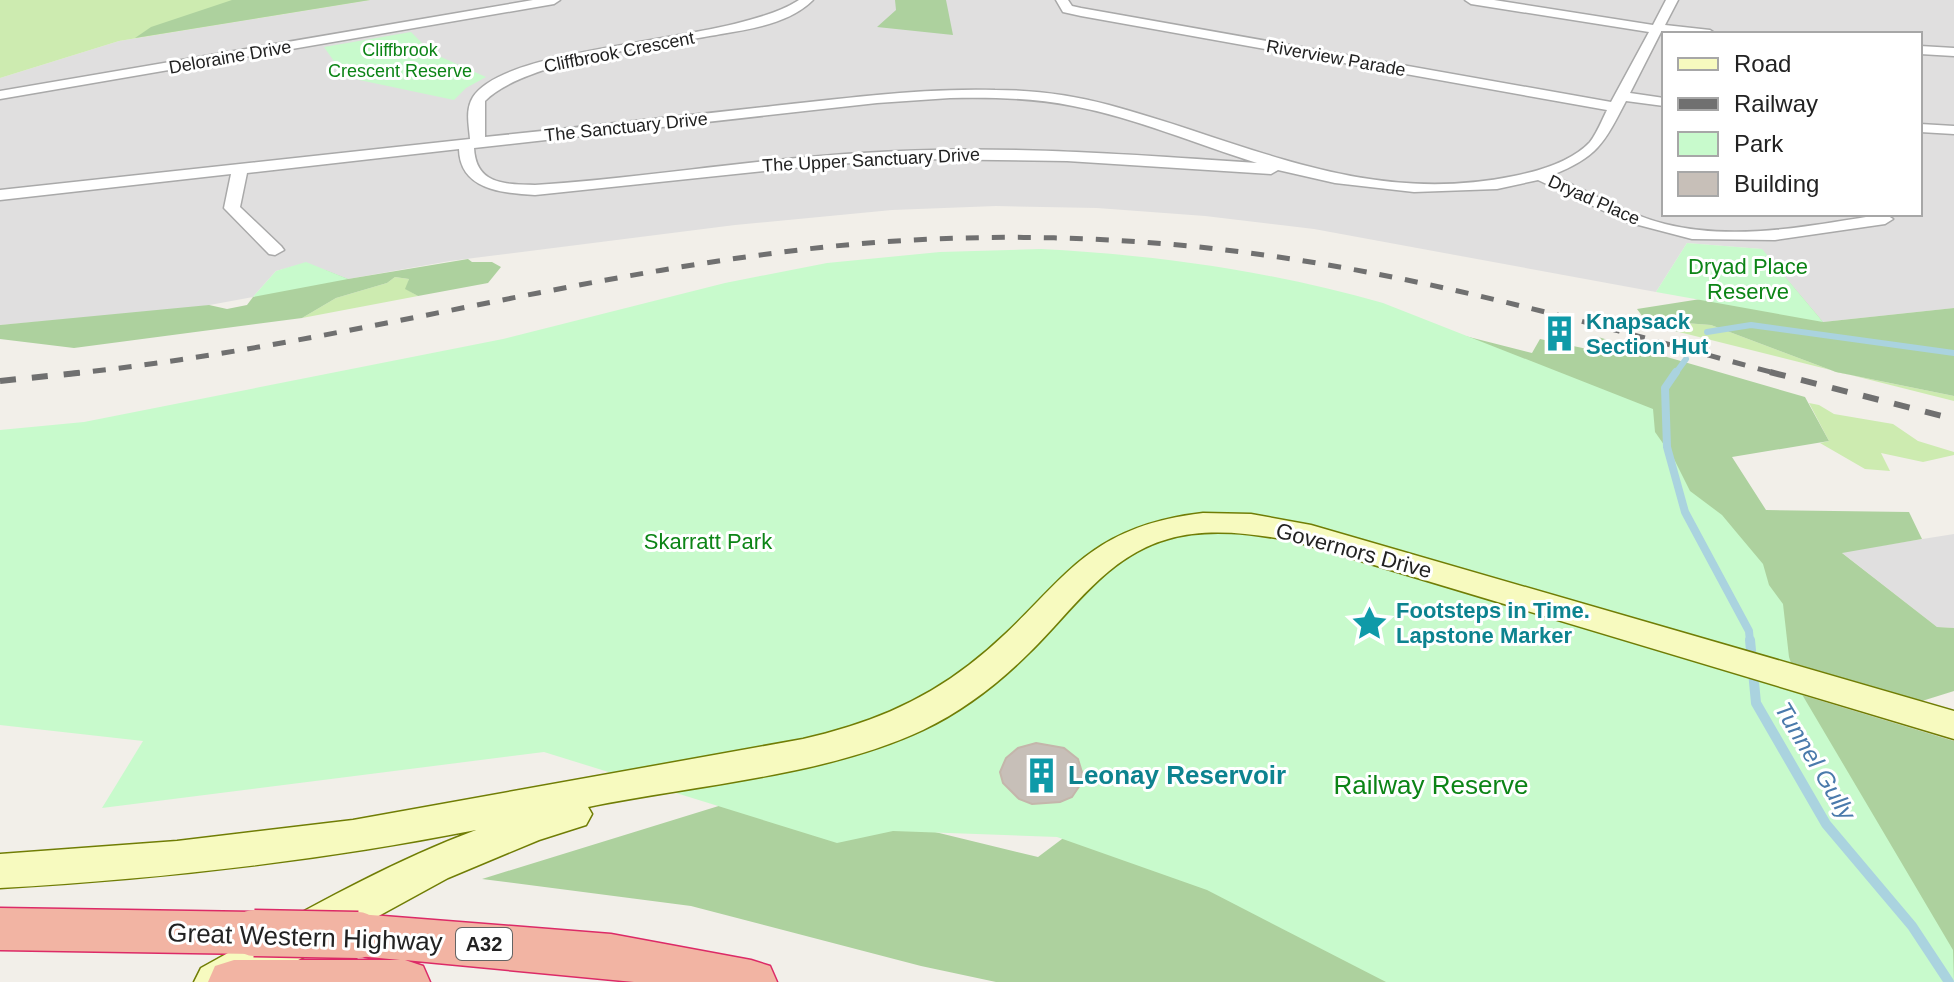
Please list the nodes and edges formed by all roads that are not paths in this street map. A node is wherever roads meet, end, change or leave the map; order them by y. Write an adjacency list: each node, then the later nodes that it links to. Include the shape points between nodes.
1 (554, 0): 6 (street, Deloraine Drive)
2 (807, 0): 16 (street, Cliffbrook Crescent, via 760,23 546,65 504,79 477,102)
3 (1062, 0): 12 (street, Riverview Parade, via 1067,9 1081,12)
4 (1471, 0): 7 (street)
5 (1672, 0): 7 (street, The Sanctuary Drive)
6 (510, 4): 11 (street, Deloraine Drive)
7 (1657, 28): 8 (street); 12 (street, The Sanctuary Drive)
8 (1692, 32)
9 (1922, 50): 10 (street)
10 (1954, 52)
11 (0, 95)
12 (1618, 102): 13 (street, Riverview Parade); 21 (street, The Sanctuary Drive, via 1583,158)
13 (1662, 102)
14 (1922, 128): 15 (street)
15 (1954, 130)
16 (472, 144): 17 (street, The Sanctuary Drive, via 877,99 979,93 1086,104); 18 (street, The Upper Sanctuary Drive, via 468,167 476,176 535,190 903,155 1028,154); 19 (street, The Sanctuary Drive)
17 (1246, 152): 18 (street); 20 (street, The Sanctuary Drive)
18 (1229, 166): 20 (street, The Upper Sanctuary Drive)
19 (240, 170): 22 (street, The Sanctuary Drive); 24 (street, via 231,205)
20 (1304, 172): 21 (street, The Sanctuary Drive, via 1423,186)
21 (1541, 176): 23 (street, Dryad Place, via 1632,217 1689,233 1757,237)
22 (0, 195)
23 (1885, 219)
24 (275, 250)
25 (1940, 721): 26 (main road, Governors Drive, via 1299,532 1237,523 1184,525 1132,540 1100,559 997,663 945,701 893,727)
26 (806, 753): 27 (main road, via 353,836); 30 (main road, via 502,836 378,893)
27 (0, 871)
28 (0, 929): 32 (highway, Great Western Highway / A32, bridge, via 358,935 611,956)
29 (253, 981): 31 (highway, Great Western Highway)
30 (217, 982)
31 (404, 982)
32 (751, 982)

